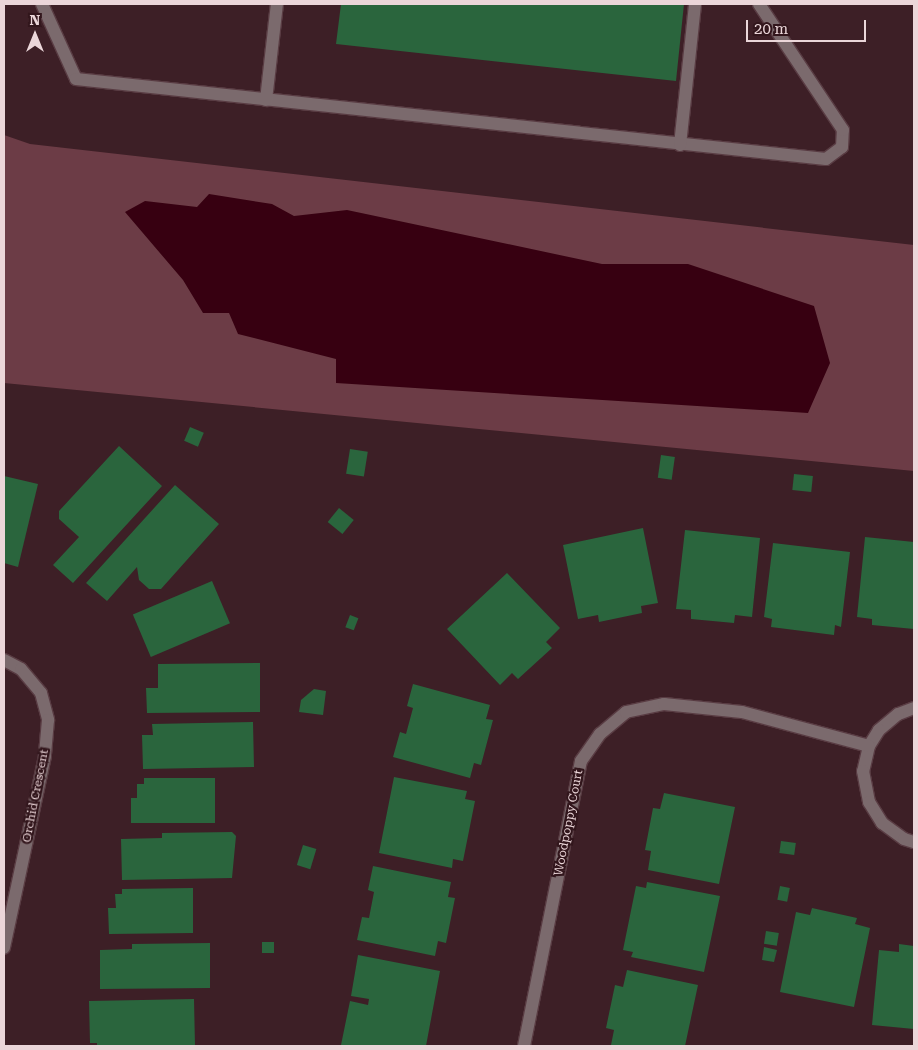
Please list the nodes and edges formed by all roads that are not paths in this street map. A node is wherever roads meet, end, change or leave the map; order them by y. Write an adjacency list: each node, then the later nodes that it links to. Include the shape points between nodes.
1 (42, 4): 5 (street, via 76,79)
2 (276, 4): 5 (street)
3 (695, 4): 6 (street)
4 (759, 4): 6 (street, via 843,130 842,147 826,159)
5 (266, 100): 6 (street)
6 (680, 145)
7 (4, 660): 11 (street, Orchid Crescent, via 21,669 41,693 48,720 45,756)
8 (914, 708): 9 (street, via 898,714 879,730)
9 (869, 746): 10 (street, via 863,771 869,802 882,823 904,839); 12 (street, Woodpoppy Court, via 742,712 664,704 626,712 600,734 581,761)
10 (914, 842)
11 (4, 948)
12 (524, 1046)

